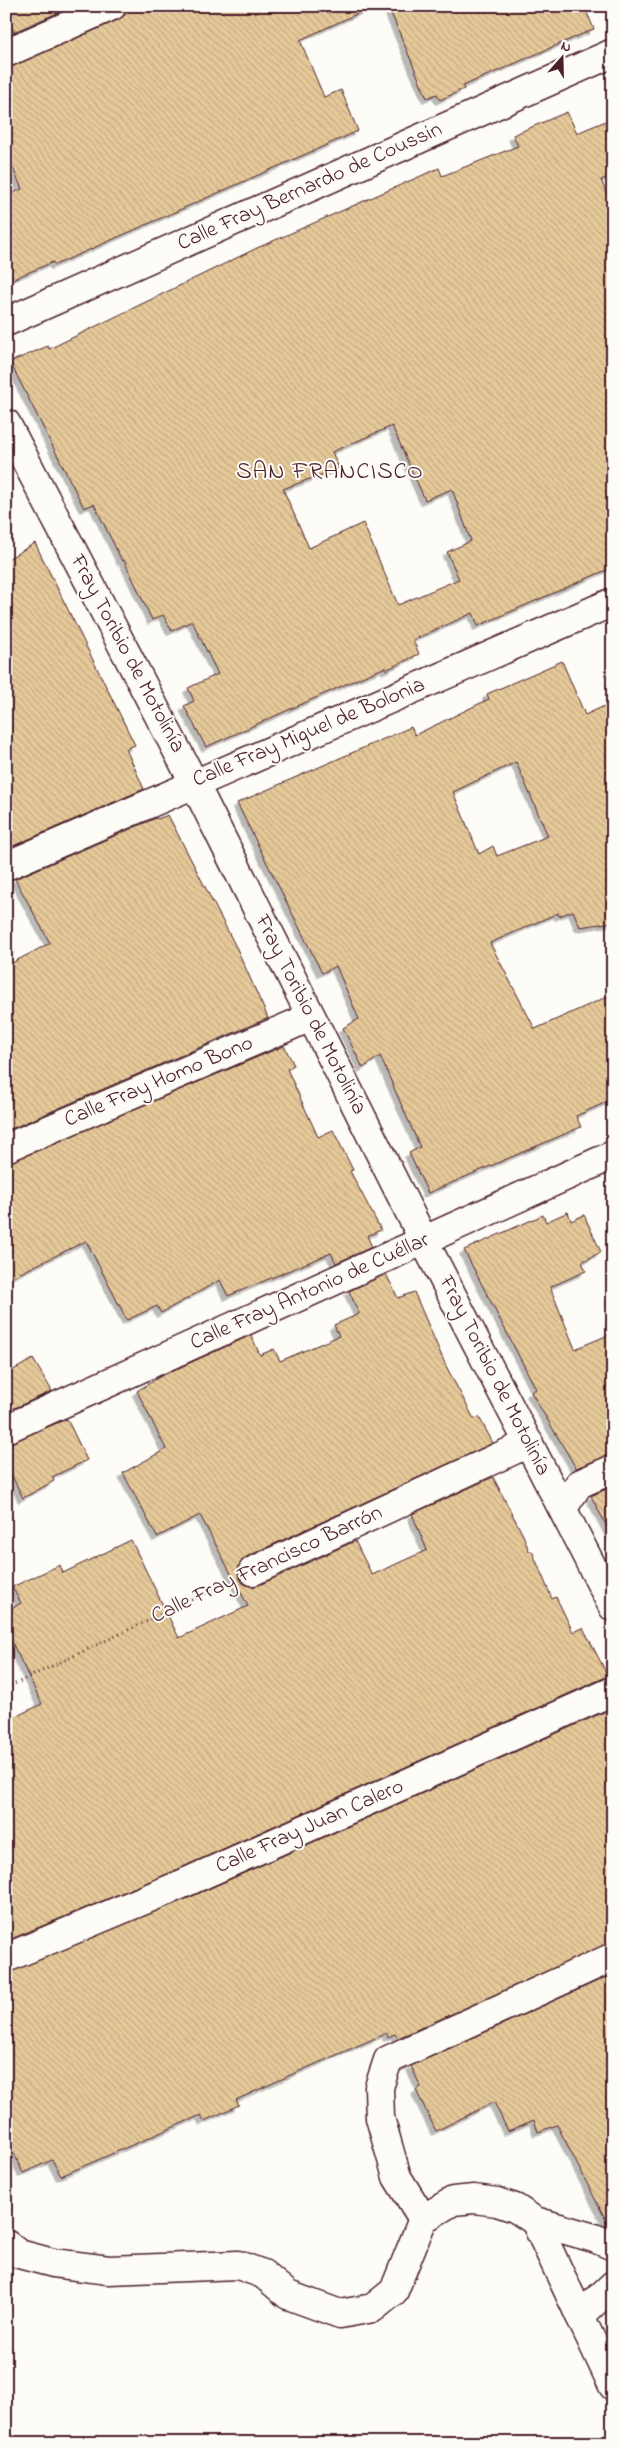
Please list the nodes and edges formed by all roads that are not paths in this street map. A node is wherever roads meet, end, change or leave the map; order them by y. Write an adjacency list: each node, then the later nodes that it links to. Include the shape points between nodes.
1 (112, 6): 3 (street)
2 (613, 53): 4 (street, Calle Fray Bernardo de Coussin)
3 (6, 54)
4 (6, 322)
5 (6, 423): 7 (street, Fray Toribio de Motolinía)
6 (613, 602): 7 (street, Calle Fray Miguel de Bolonia)
7 (194, 783): 8 (street, Calle Fray Miguel de Bolonia); 9 (street, Fray Toribio de Motolinía)
8 (6, 866)
9 (311, 1017): 10 (street, Calle Fray Homo Bono); 12 (street, Fray Toribio de Motolinía)
10 (6, 1148)
11 (613, 1155): 12 (street, Calle Fray Antonio de Cuéllar)
12 (424, 1241): 13 (street, Calle Fray Antonio de Cuéllar); 14 (street, Fray Toribio de Motolinía)
13 (6, 1429)
14 (528, 1443): 16 (street, Fray Toribio de Motolinía); 17 (street, Calle Fray Francisco Barrón)
15 (613, 1470): 16 (street, via 579,1484)
16 (563, 1508): 18 (street, Fray Toribio de Motolinía)
17 (253, 1570)
18 (613, 1608)
19 (613, 1691): 21 (street, Calle Fray Juan Calero, via 180,1885)
20 (613, 1956): 22 (street, via 388,2060 379,2087 380,2118 397,2176)
21 (6, 1958)
22 (423, 2219): 23 (street, via 453,2201 474,2199 515,2208); 24 (street, via 394,2291 373,2308 340,2314 288,2294 263,2274 238,2265 109,2270 53,2263 19,2254)
23 (534, 2221): 25 (street); 27 (street)
24 (6, 2244)
25 (613, 2246)
26 (613, 2284): 27 (street)
27 (580, 2316): 28 (street)
28 (613, 2386)

